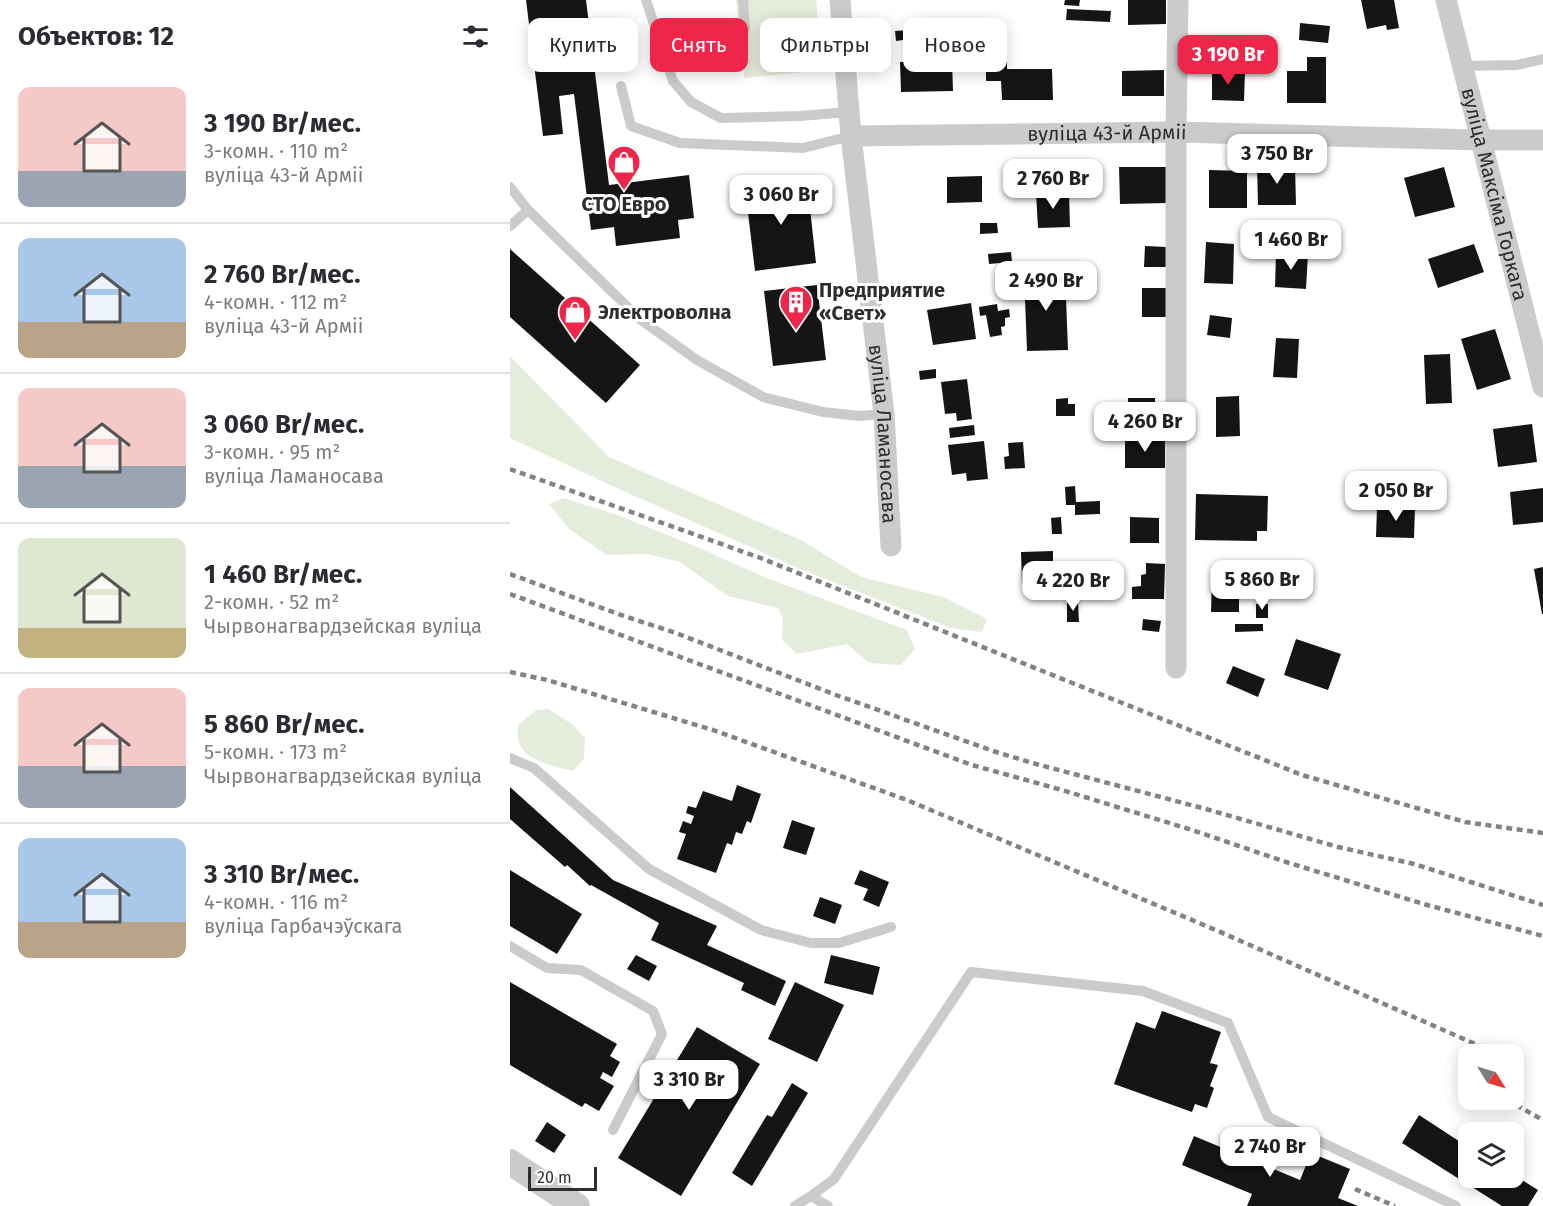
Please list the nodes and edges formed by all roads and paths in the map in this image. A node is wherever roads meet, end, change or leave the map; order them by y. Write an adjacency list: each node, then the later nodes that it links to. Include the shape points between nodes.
1 (646, 0): 10 (lane, via 673,81 691,102 721,118)
2 (742, 0): 6 (lane)
3 (840, 0): 10 (street, вуліца Ламаносава)
4 (1178, 0): 11 (street)
5 (1446, 0): 8 (street, вуліца Максіма Горкага)
6 (745, 18)
7 (1543, 59): 8 (lane, via 1517,65)
8 (1462, 66): 13 (street, вуліца Максіма Горкага)
9 (621, 86): 12 (lane, via 631,126 680,143 803,148)
10 (849, 112): 12 (street, вуліца Ламаносава)
11 (1176, 132): 12 (street, вуліца 43-й Арміі); 13 (street, вуліца 43-й Арміі); 21 (street)
12 (851, 136): 19 (street, вуліца Ламаносава)
13 (1481, 140): 14 (street, вуліца 43-й Арміі); 18 (street, вуліца Максіма Горкага)
14 (1543, 140)
15 (510, 187): 16 (lane)
16 (528, 210): 17 (lane); 19 (lane, via 641,320 697,360 763,397 823,412)
17 (510, 226)
18 (1543, 387)
19 (884, 414): 20 (street, вуліца Ламаносава)
20 (891, 546)
21 (1176, 668)
22 (510, 758): 23 (lane, via 534,768 649,869 761,930 811,943 839,943)
23 (891, 927)
24 (510, 946): 25 (lane, via 547,968 581,970 653,1011 662,1034)
25 (613, 1130)
26 (510, 1162): 28 (street)
27 (811, 1196): 29 (lane); 30 (lane); 31 (lane, via 834,1179 971,972 1143,991 1228,1023 1268,1117)
28 (577, 1206)
29 (795, 1206)
30 (828, 1206)
31 (1456, 1206)

